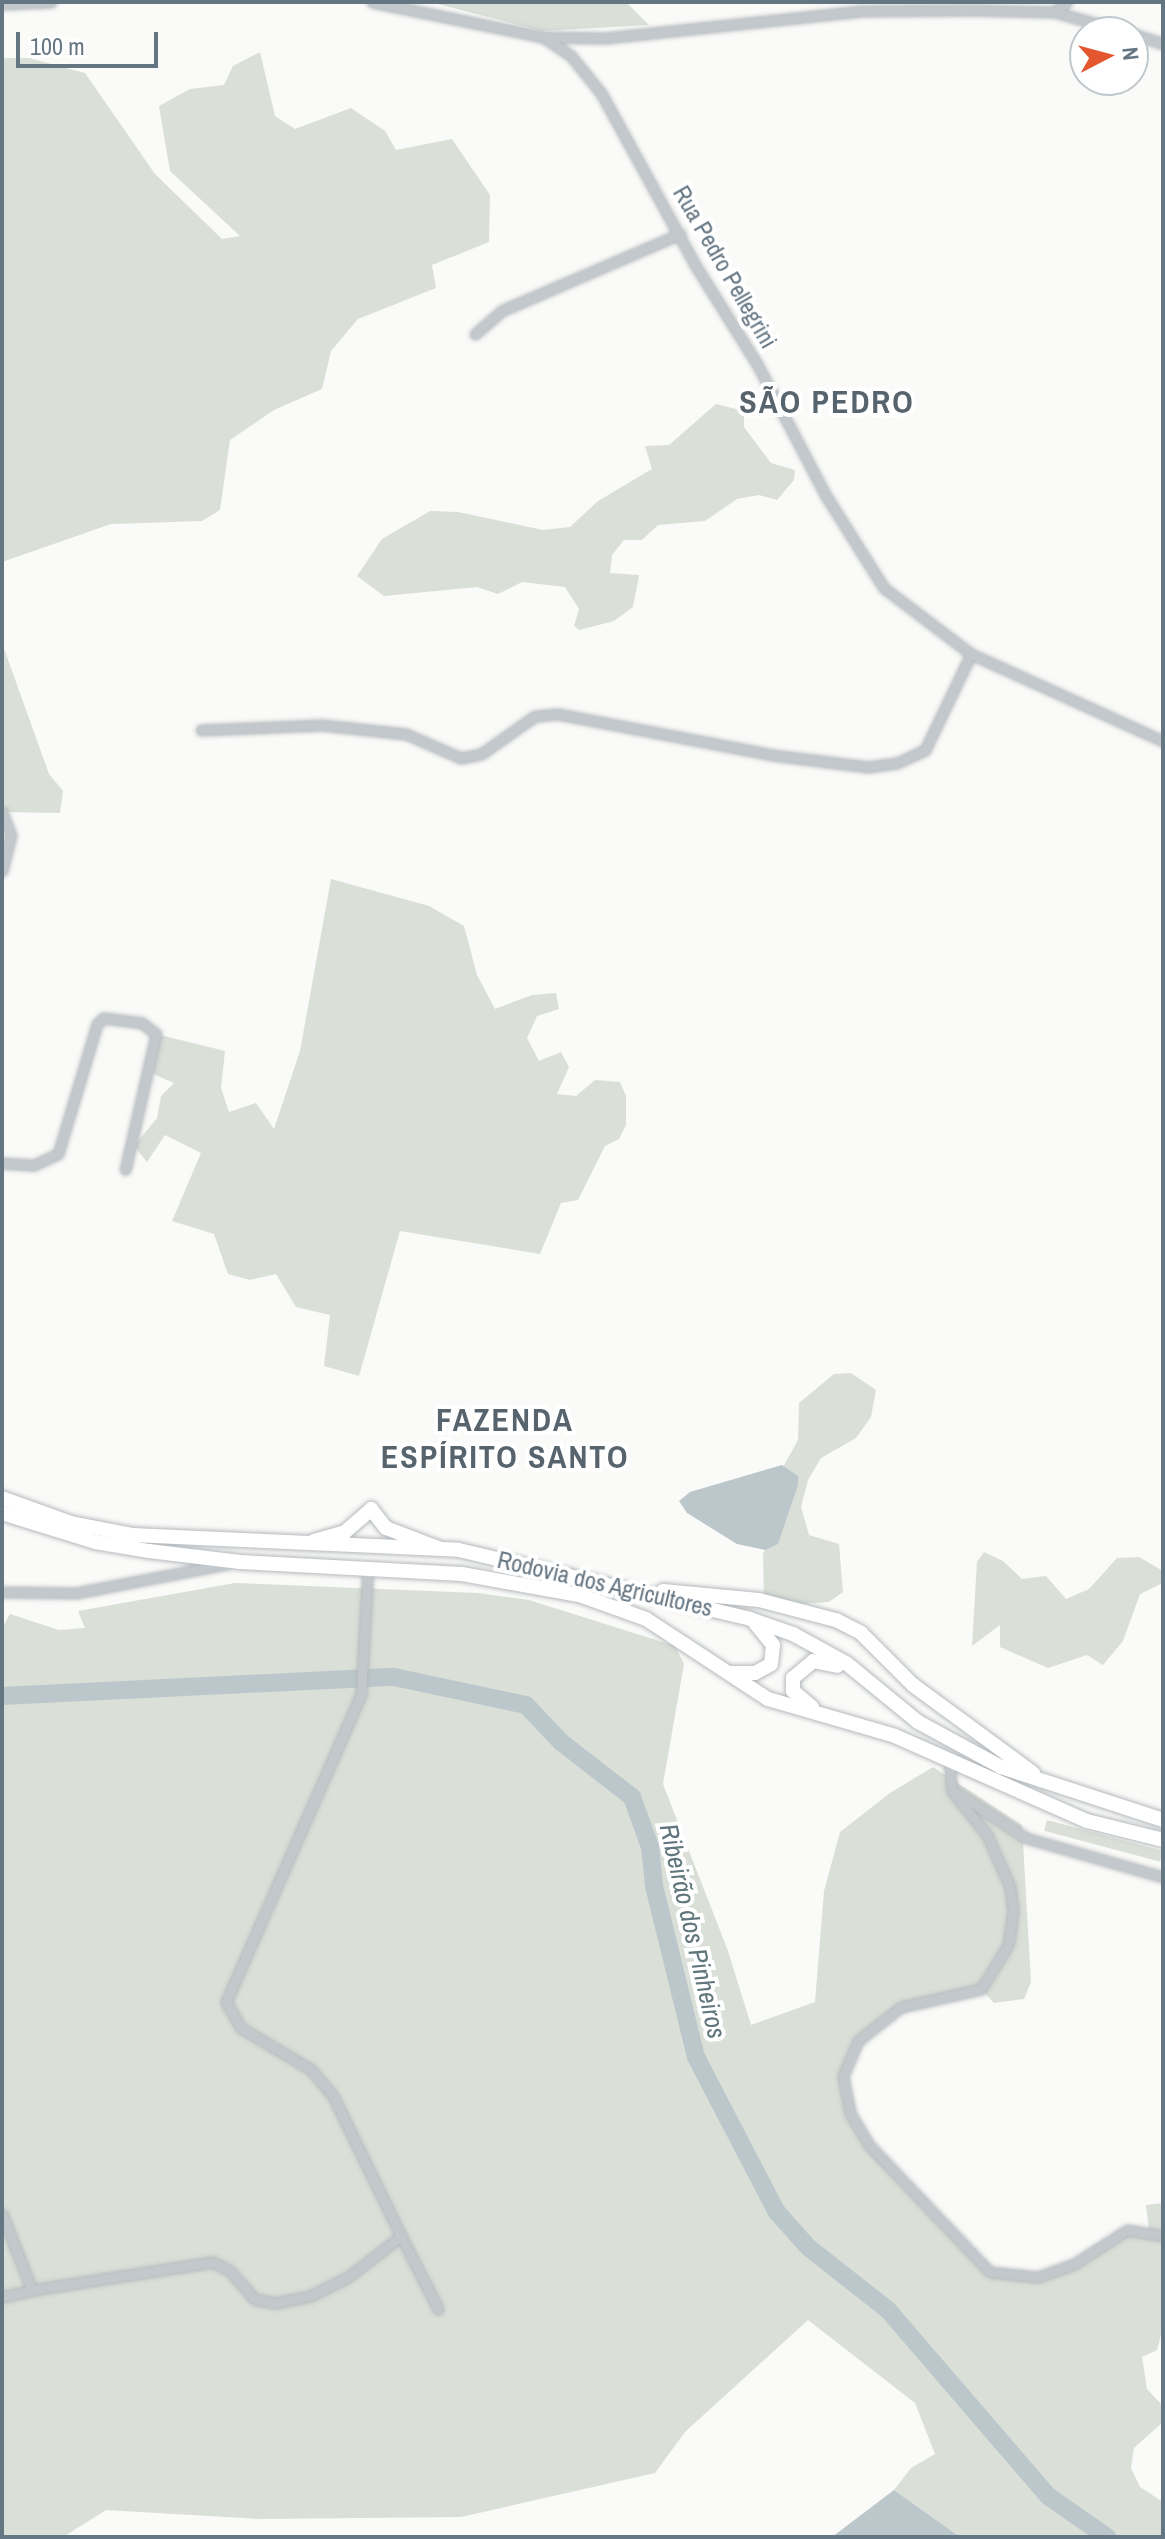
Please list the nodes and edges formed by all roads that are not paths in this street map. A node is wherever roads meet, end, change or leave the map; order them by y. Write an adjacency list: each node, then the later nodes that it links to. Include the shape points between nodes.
1 (51, 2): 4 (street)
2 (372, 2): 8 (street)
3 (1067, 2): 6 (street)
4 (32, 3): 5 (street)
5 (2, 4)
6 (1054, 12): 7 (street); 8 (street, via 860,11 605,38)
7 (1069, 16)
8 (543, 37): 9 (street, Rua Pedro Pellegrini, via 571,56 601,93)
9 (680, 234): 10 (street, via 501,311); 11 (street, Rua Pedro Pellegrini, via 872,571 884,588)
10 (475, 334)
11 (971, 654): 12 (street, via 925,750 897,763 868,767 772,755 558,714 535,716 481,754 461,758 406,734 322,725); 13 (street, Rua Pedro Pellegrini)
12 (201, 730)
13 (1163, 741)
14 (2, 812): 15 (street, via 11,835)
15 (2, 871)
16 (2, 1163): 17 (street, via 34,1165 58,1154 103,1018 142,1023 156,1034)
17 (125, 1170)
18 (2, 1498): 20 (main road, Rodovia dos Agricultores, via 71,1523 132,1535)
19 (2, 1513): 22 (main road, Rodovia dos Agricultores, via 95,1542)
20 (301, 1545): 21 (main road, Rodovia dos Agricultores); 21 (main road, via 345,1532 371,1509 386,1528)
21 (450, 1552): 24 (main road, Rodovia dos Agricultores)
22 (240, 1562): 23 (main road, Rodovia dos Agricultores); 25 (street, via 76,1593)
23 (368, 1566): 27 (main road, Rodovia dos Agricultores, via 462,1574 579,1595 646,1619); 37 (street, via 361,1695 226,2002 241,2028 310,2069 333,2096)
24 (600, 1584): 26 (main road, Rodovia dos Agricultores); 31 (main road, via 759,1600 836,1620 861,1633 930,1699)
25 (2, 1592)
26 (750, 1619): 27 (main road, via 767,1634 775,1654 771,1664 755,1673); 28 (main road, Rodovia dos Agricultores, via 805,1640)
27 (730, 1673): 29 (main road, Rodovia dos Agricultores, via 768,1699)
28 (876, 1687): 29 (main road, via 831,1662 801,1666 793,1691); 31 (main road, Rodovia dos Agricultores, via 942,1736 1001,1767)
29 (837, 1720): 30 (main road, Rodovia dos Agricultores)
30 (949, 1759): 32 (street); 34 (main road, Rodovia dos Agricultores, via 1087,1821)
31 (1051, 1782): 33 (main road, Rodovia dos Agricultores)
32 (952, 1791): 35 (street, via 1026,1838); 38 (street, via 1000,1859 1013,1911 1008,1945 981,1989 901,2007 858,2041 843,2076 856,2126 977,2262 998,2275 1053,2272 1127,2230)
33 (1163, 1820)
34 (1163, 1840)
35 (1163, 1877)
36 (2, 2214): 39 (street)
37 (401, 2236): 39 (street, via 348,2277 310,2296 275,2303 254,2299 230,2271 213,2262); 41 (street)
38 (1163, 2236)
39 (32, 2290): 40 (street)
40 (2, 2297)
41 (438, 2309)

